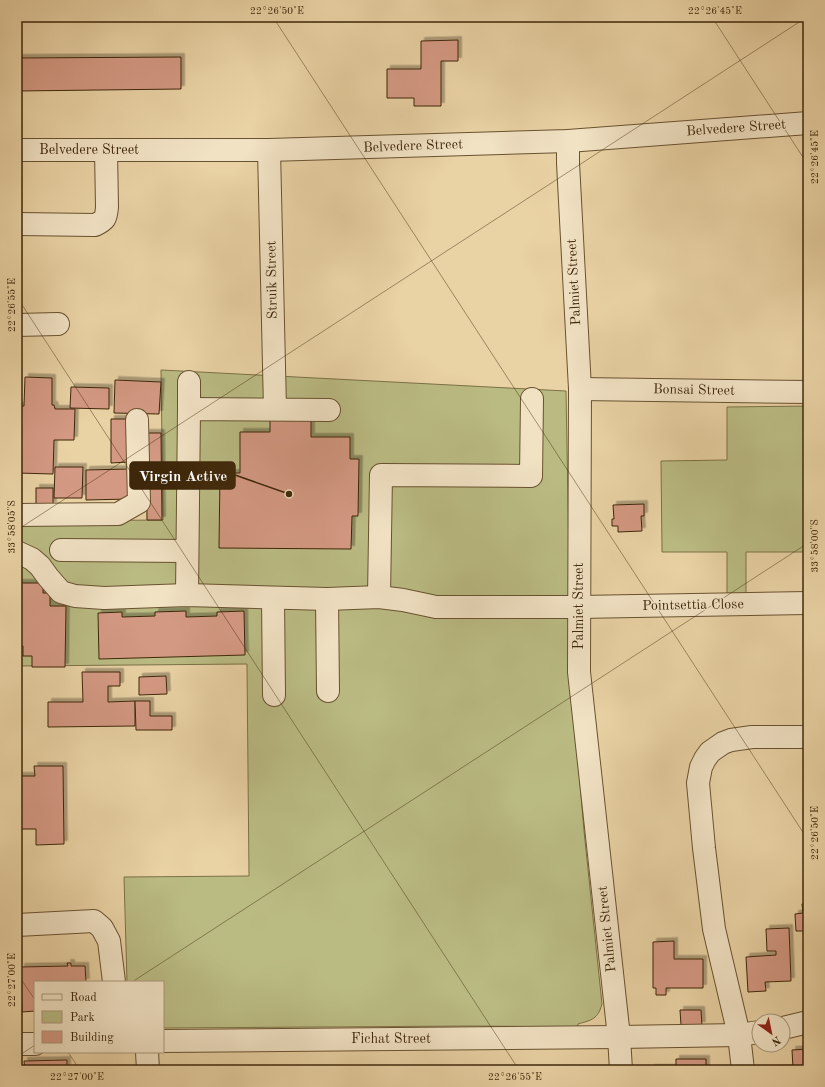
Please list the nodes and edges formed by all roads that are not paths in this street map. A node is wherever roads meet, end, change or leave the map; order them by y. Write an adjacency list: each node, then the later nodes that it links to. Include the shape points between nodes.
1 (808, 123): 2 (street, Belvedere Street)
2 (568, 141): 5 (street, Belvedere Street); 10 (street, Palmiet Street)
3 (17, 150): 4 (street, Belvedere Street)
4 (106, 150): 5 (street, Belvedere Street); 6 (street, via 107,207 103,220 94,225)
5 (269, 150): 14 (street, Struik Street)
6 (17, 224)
7 (58, 324): 8 (street)
8 (17, 325)
9 (189, 382): 13 (street)
10 (580, 389): 11 (street, Bonsai Street); 26 (street, Palmiet Street)
11 (808, 392)
12 (532, 399): 22 (street, via 531,476 381,475)
13 (189, 409): 14 (street); 19 (street)
14 (275, 409): 15 (street)
15 (329, 410)
16 (137, 420): 17 (street, via 139,502 118,514)
17 (17, 515)
18 (61, 550): 19 (street)
19 (187, 551): 21 (street)
20 (17, 552): 21 (street, Pointsettia Close, via 40,566 61,592 75,596)
21 (187, 596): 23 (street, Pointsettia Close)
22 (379, 597): 24 (street, Pointsettia Close); 26 (street, Pointsettia Close, via 436,607)
23 (273, 598): 24 (street, Pointsettia Close); 28 (street)
24 (328, 599): 27 (street)
25 (808, 603): 26 (street, Pointsettia Close)
26 (579, 608): 35 (street, Palmiet Street, via 579,672)
27 (328, 692)
28 (274, 695)
29 (808, 737): 34 (street, via 752,737 731,740 710,752 701,767 698,783 714,929)
30 (17, 925): 31 (street, via 94,921 102,928 109,941)
31 (114, 981)
32 (808, 1022): 33 (street)
33 (791, 1026)
34 (749, 1033): 35 (street, Fichat Street); 42 (street)
35 (619, 1037): 36 (street, Fichat Street); 41 (street, Palmiet Street)
36 (164, 1041)
37 (17, 1044): 38 (street)
38 (34, 1044)
39 (147, 1053): 40 (street)
40 (148, 1070)
41 (621, 1070)
42 (743, 1070)

